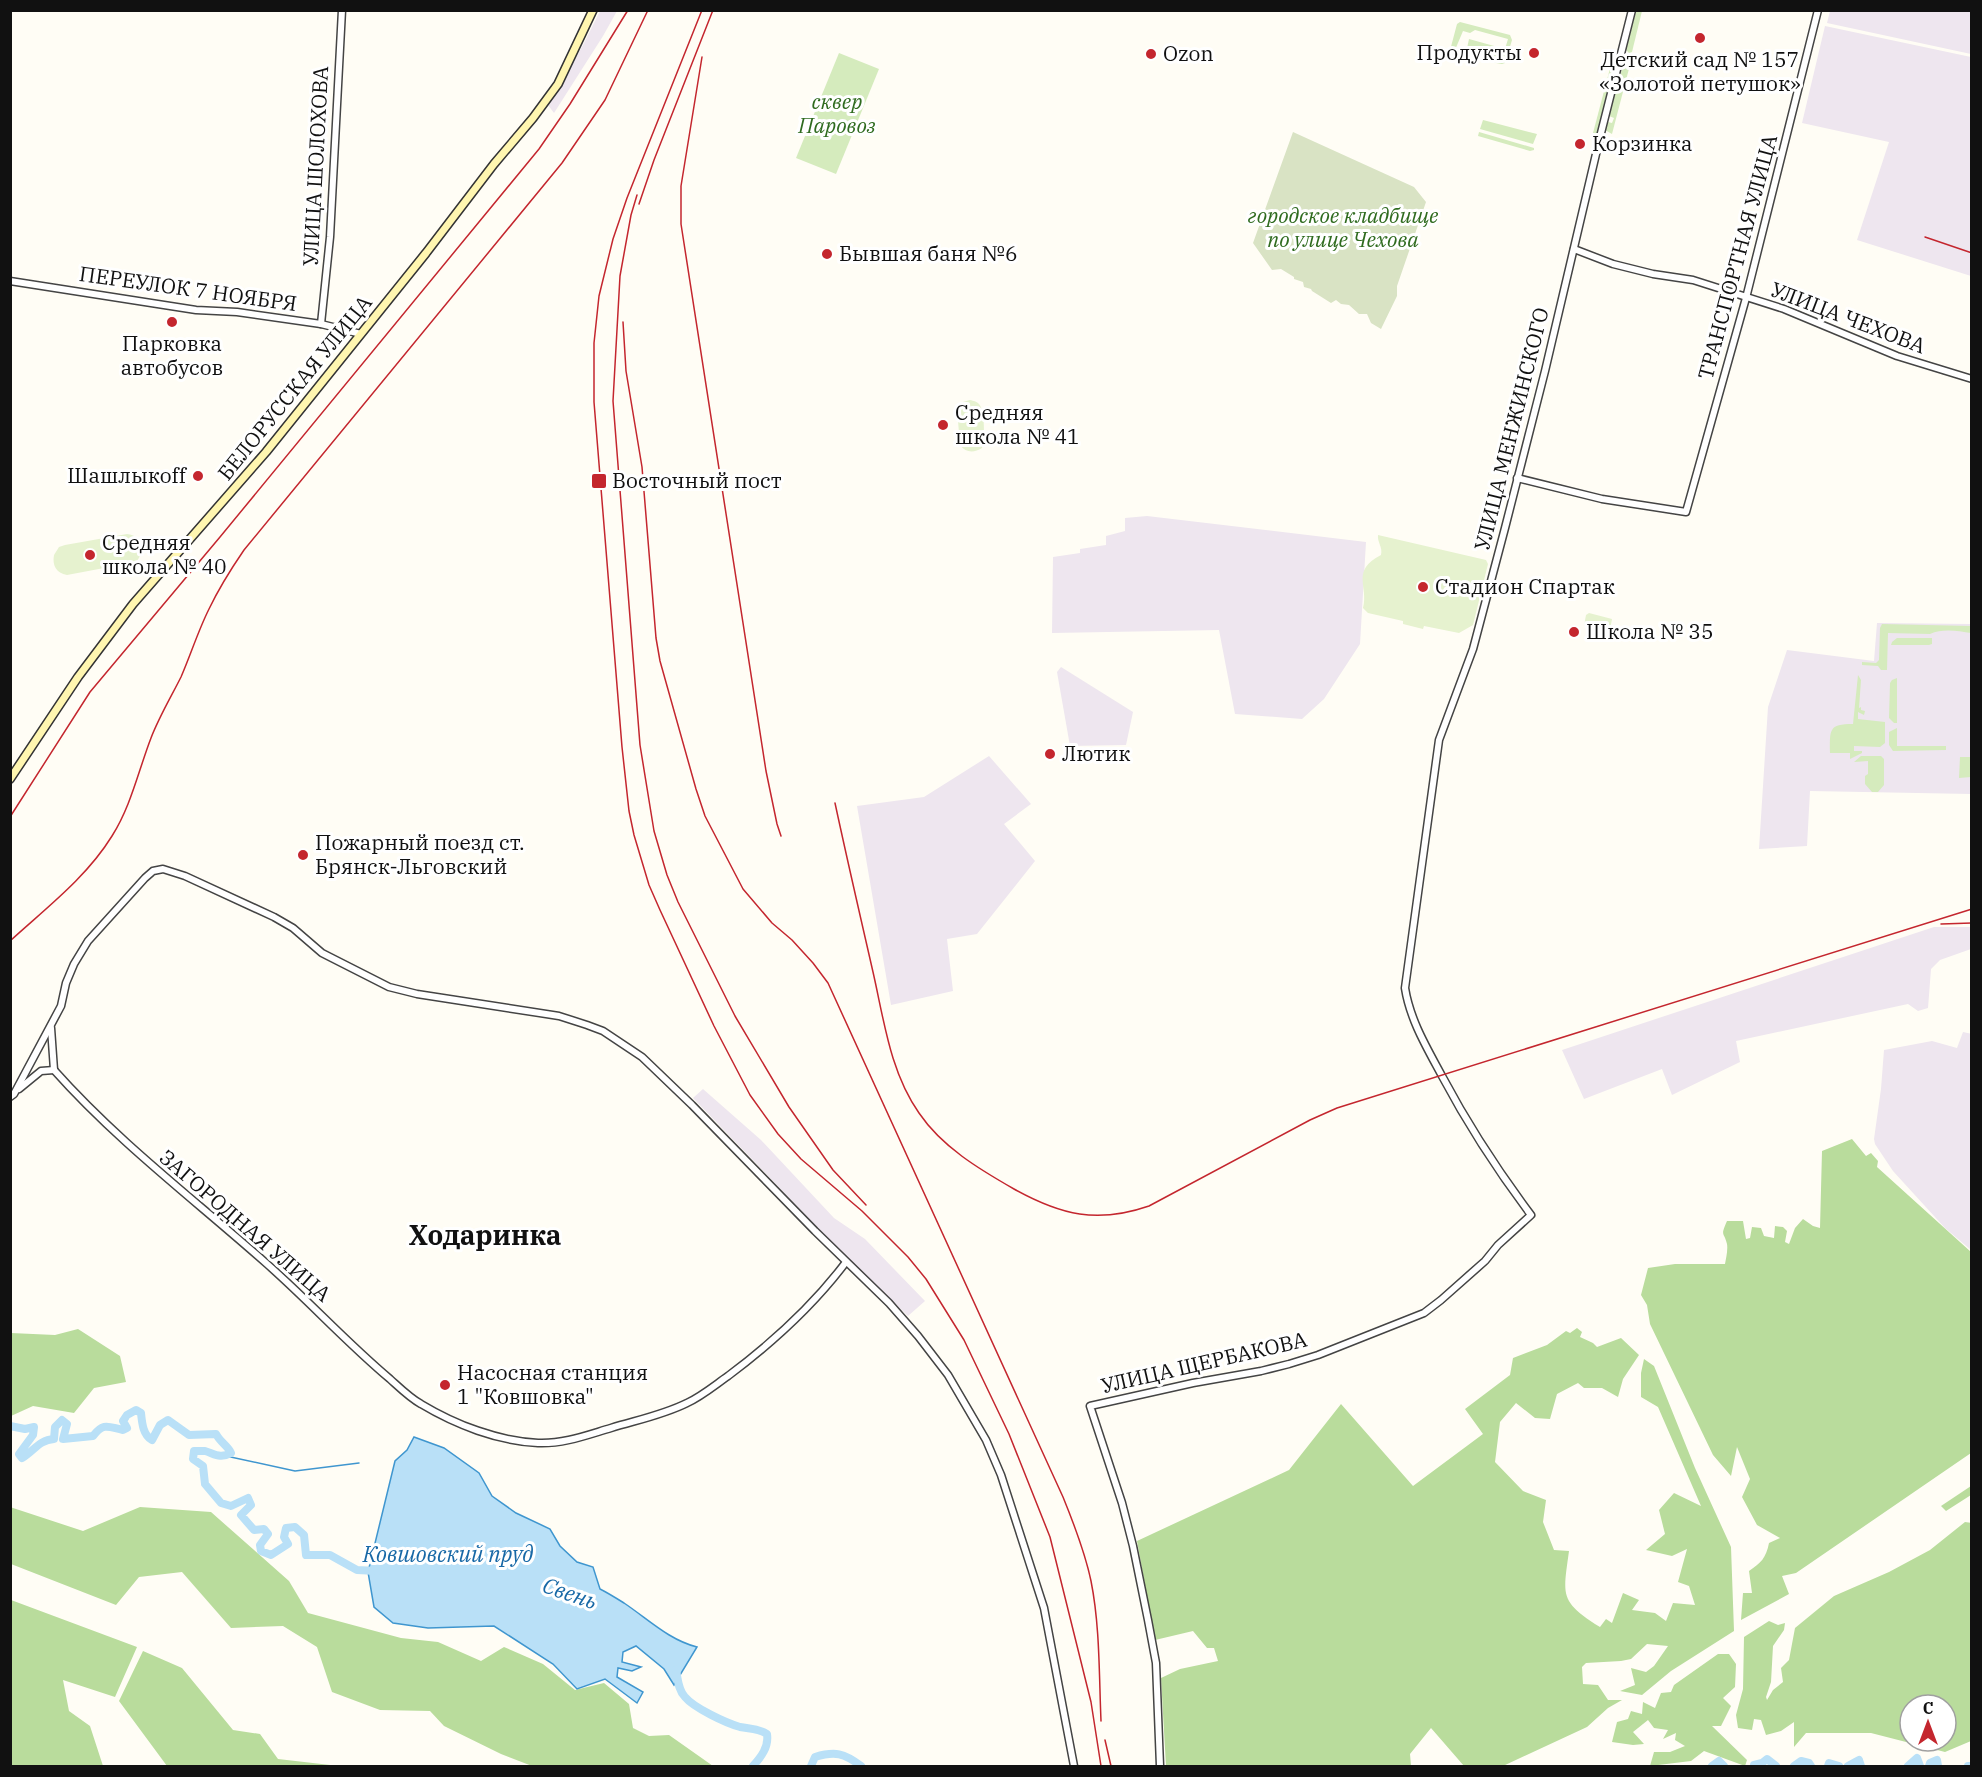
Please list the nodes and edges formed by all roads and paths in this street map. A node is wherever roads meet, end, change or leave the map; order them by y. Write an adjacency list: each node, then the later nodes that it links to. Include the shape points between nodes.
1 (342, 10): 8 (street, УЛИЦА ШОЛОХОВА, via 330,237)
2 (593, 10): 9 (main road, БЕЛОРУССКАЯ УЛИЦА, via 555,89)
3 (1632, 10): 5 (street, УЛИЦА МЕНЖИНСКОГО)
4 (1818, 10): 7 (street, ТРАНСПОРТНАЯ УЛИЦА)
5 (1574, 249): 7 (street, УЛИЦА ЧЕХОВА, via 1613,264 1693,280); 11 (street, УЛИЦА МЕНЖИНСКОГО)
6 (10, 281): 8 (street, ПЕРЕУЛОК 7 НОЯБРЯ, via 196,310)
7 (1746, 298): 10 (street, УЛИЦА ЧЕХОВА, via 1784,309 1897,356); 11 (street, ТРАНСПОРТНАЯ УЛИЦА, via 1686,512 1602,499)
8 (321, 324): 9 (street, ПЕРЕУЛОК 7 НОЯБРЯ)
9 (361, 334): 12 (main road, БЕЛОРУССКАЯ УЛИЦА, via 266,452 133,604 78,677)
10 (1971, 379)
11 (1517, 478): 16 (street, УЛИЦА МЕНЖИНСКОГО, via 1473,649 1439,740 1405,988 1415,1023 1444,1081 1491,1159)
12 (10, 779)
13 (51, 1027): 14 (street); 15 (street); 17 (street, via 74,964 88,941 145,878 163,869 274,917 322,953 383,984 417,994 560,1016 595,1028 627,1046 693,1105)
14 (54, 1070): 15 (street, via 41,1071); 17 (street, ЗАГОРОДНАЯ УЛИЦА, via 140,1156 269,1266 365,1358 419,1403 456,1423 512,1439 537,1443 573,1439 664,1413 694,1399 754,1356 803,1312)
15 (12, 1096)
16 (1531, 1215): 19 (street, УЛИЦА ЩЕРБАКОВА, via 1424,1313 1289,1364 1090,1406 1125,1514 1156,1663)
17 (846, 1262): 18 (street, via 889,1303 948,1375 995,1459 1044,1608)
18 (1074, 1767)
19 (1160, 1767)

